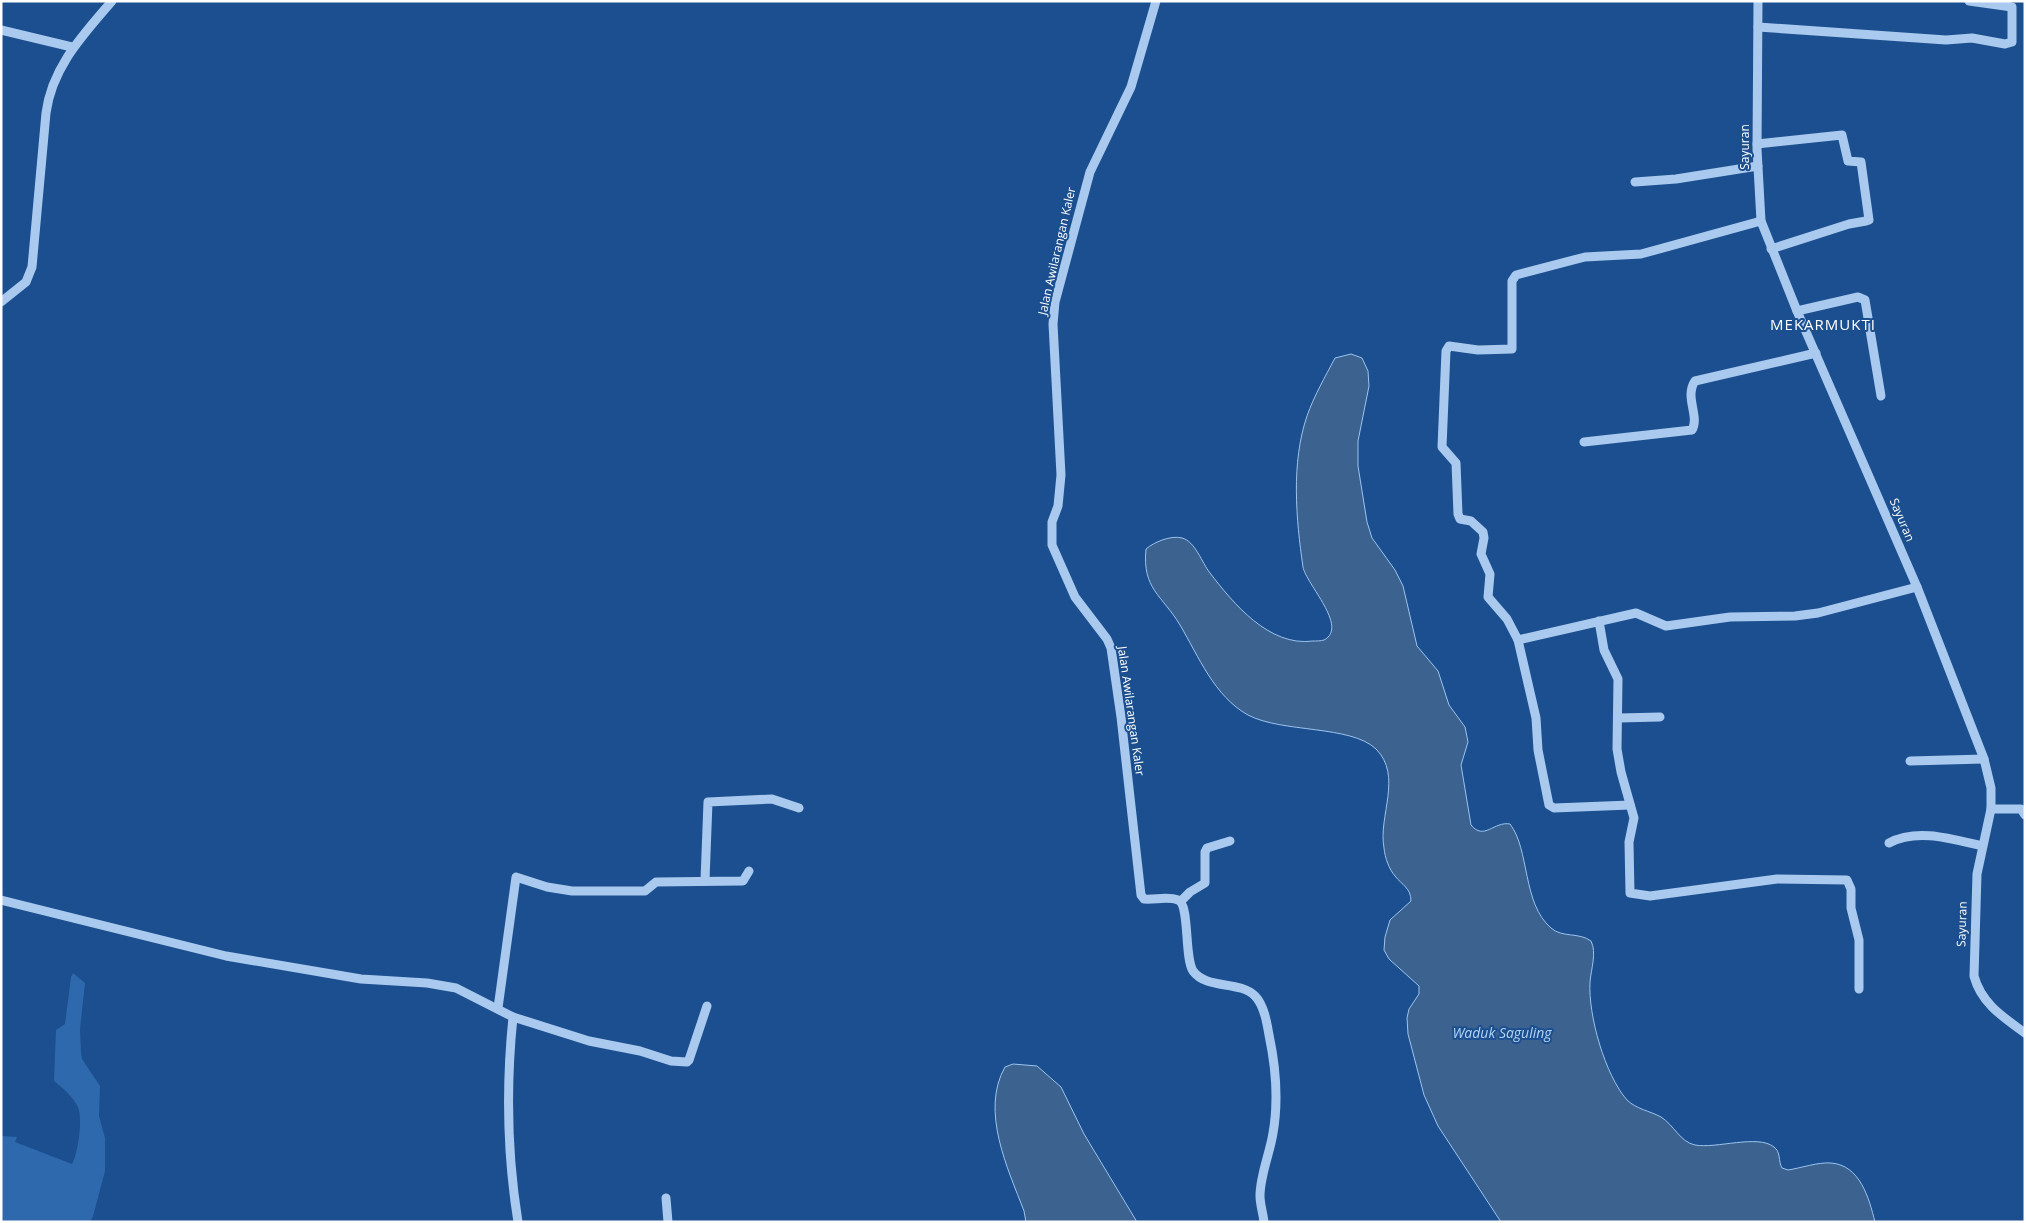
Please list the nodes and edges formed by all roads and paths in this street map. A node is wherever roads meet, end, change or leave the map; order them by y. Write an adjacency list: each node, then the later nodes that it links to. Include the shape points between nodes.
1 (112, 1): 7 (street)
2 (1156, 1): 35 (street, Jalan Awilarangan Kaler, via 1131,87 1090,172 1055,302 1053,346 1061,475 1058,506 1052,522 1052,545 1075,597 1108,639 1111,648 1140,895 1144,899)
3 (1758, 1): 5 (street, Sayuran)
4 (1969, 1): 5 (street, via 2012,7 2012,42)
5 (1758, 27): 8 (street, Sayuran)
6 (1, 30): 7 (street)
7 (72, 47): 13 (street, via 54,81 47,106 31,270 26,282)
8 (1757, 144): 9 (street, Sayuran); 12 (street, via 1842,135 1848,161 1861,162 1868,206 1869,220 1866,222 1849,224)
9 (1758, 166): 10 (street); 11 (street, Sayuran)
10 (1635, 182)
11 (1761, 221): 12 (street, Sayuran); 20 (street, via 1641,254 1585,257 1516,275 1512,282 1512,349 1478,350 1450,346 1446,351 1442,447 1456,463 1458,514 1483,532 1481,557 1490,574 1488,597 1508,620)
12 (1771, 249): 14 (street, Sayuran)
13 (1, 302)
14 (1797, 311): 15 (street, Sayuran); 16 (street, via 1858,296 1865,300)
15 (1816, 353): 17 (street, via 1694,382 1691,389 1692,430); 18 (street, Sayuran)
16 (1881, 396)
17 (1584, 442)
18 (1916, 587): 19 (street, via 1795,616 1730,617 1666,626 1636,613); 23 (street, Sayuran)
19 (1599, 621): 20 (street); 22 (street, via 1604,650 1618,679)
20 (1518, 640): 25 (street, via 1536,718 1538,750 1549,805 1554,808)
21 (1660, 717): 22 (street)
22 (1619, 718): 25 (street, via 1617,749)
23 (1984, 759): 24 (street); 27 (street, Sayuran, via 1991,788)
24 (1910, 761)
25 (1630, 805): 36 (street, via 1634,824 1629,842 1629,889 1632,895 1650,896 1777,879 1847,880 1859,940)
26 (799, 808): 33 (street, via 772,799 708,802)
27 (1991, 809): 28 (street, via 2018,809); 31 (street, Sayuran)
28 (2025, 815)
29 (1230, 842): 35 (street, via 1207,848 1205,883)
30 (1889, 843): 31 (street, via 1901,836 1914,835)
31 (1982, 846): 40 (street, Sayuran, via 1976,882 1974,976 1982,996 1998,1014)
32 (749, 871): 33 (street, via 744,881)
33 (705, 880): 38 (street, via 656,882 645,891 624,893 572,891 516,877)
34 (1, 900): 38 (street, via 226,956 361,979 456,988)
35 (1181, 901): 44 (street, via 1185,906 1193,971 1212,982 1241,988 1255,996 1262,1006 1277,1093 1274,1131 1260,1196)
36 (1859, 989)
37 (707, 1006): 39 (street, via 687,1062 589,1041)
38 (498, 1008): 39 (street)
39 (513, 1017): 42 (street, via 508,1097 510,1166)
40 (2025, 1033)
41 (666, 1198): 43 (street)
42 (518, 1222)
43 (668, 1222)
44 (1264, 1222)

